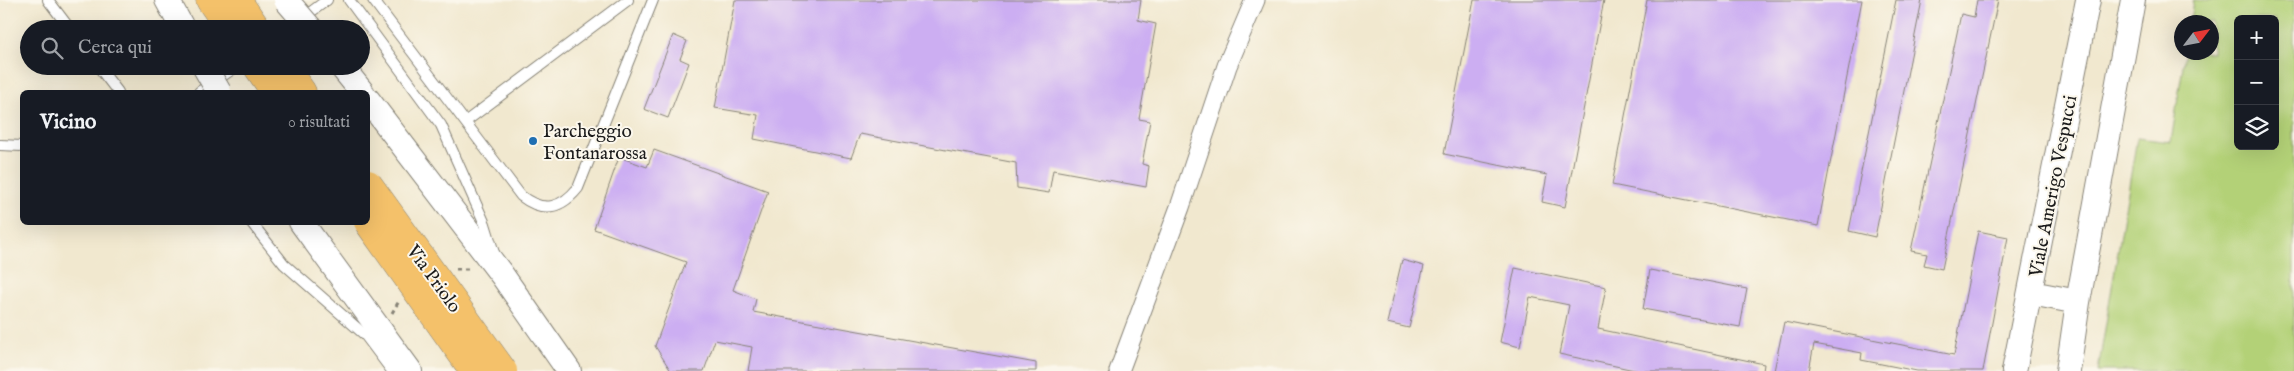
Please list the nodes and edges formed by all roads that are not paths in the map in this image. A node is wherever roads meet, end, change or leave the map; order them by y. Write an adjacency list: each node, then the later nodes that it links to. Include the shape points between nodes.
1 (48, 0): 15 (lane)
2 (167, 0): 16 (street)
3 (210, 0): 17 (main road)
4 (218, 0): 18 (lane)
5 (237, 0): 19 (main road)
6 (286, 0): 21 (street, bridge)
7 (348, 0): 22 (lane)
8 (373, 0): 37 (lane)
9 (628, 0): 37 (lane)
10 (653, 0): 37 (lane, via 578,188 570,199 544,207 521,196)
11 (1255, 0): 52 (street, via 1227,66 1180,207)
12 (2088, 0): 45 (street, Viale Amerigo Vespucci)
13 (2134, 0): 46 (street)
14 (321, 2): 20 (lane)
15 (63, 20)
16 (178, 20)
17 (224, 20)
18 (232, 20)
19 (251, 20)
20 (299, 20)
21 (303, 20)
22 (363, 20)
23 (370, 30): 44 (lane, via 441,125 485,224)
24 (105, 75): 30 (lane)
25 (209, 75): 32 (street, bridge)
26 (224, 75): 31 (lane)
27 (263, 75): 33 (main road)
28 (290, 75): 34 (main road)
29 (348, 75): 35 (street)
30 (116, 90)
31 (202, 90)
32 (218, 90)
33 (274, 90)
34 (301, 90)
35 (360, 90)
36 (370, 103): 44 (street)
37 (465, 122)
38 (0, 145): 39 (lane)
39 (20, 146)
40 (370, 187): 50 (main road, Via Priolo, bridge)
41 (253, 225): 47 (lane, via 284,264 365,335)
42 (303, 225): 48 (street)
43 (370, 225): 49 (main road, Via Priolo, bridge)
44 (502, 275): 51 (street)
45 (2031, 293): 46 (street); 53 (street, Viale Amerigo Vespucci)
46 (2078, 302): 54 (street)
47 (392, 371)
48 (410, 371)
49 (474, 371)
50 (503, 371)
51 (570, 371)
52 (1119, 371)
53 (2014, 371)
54 (2068, 371)

